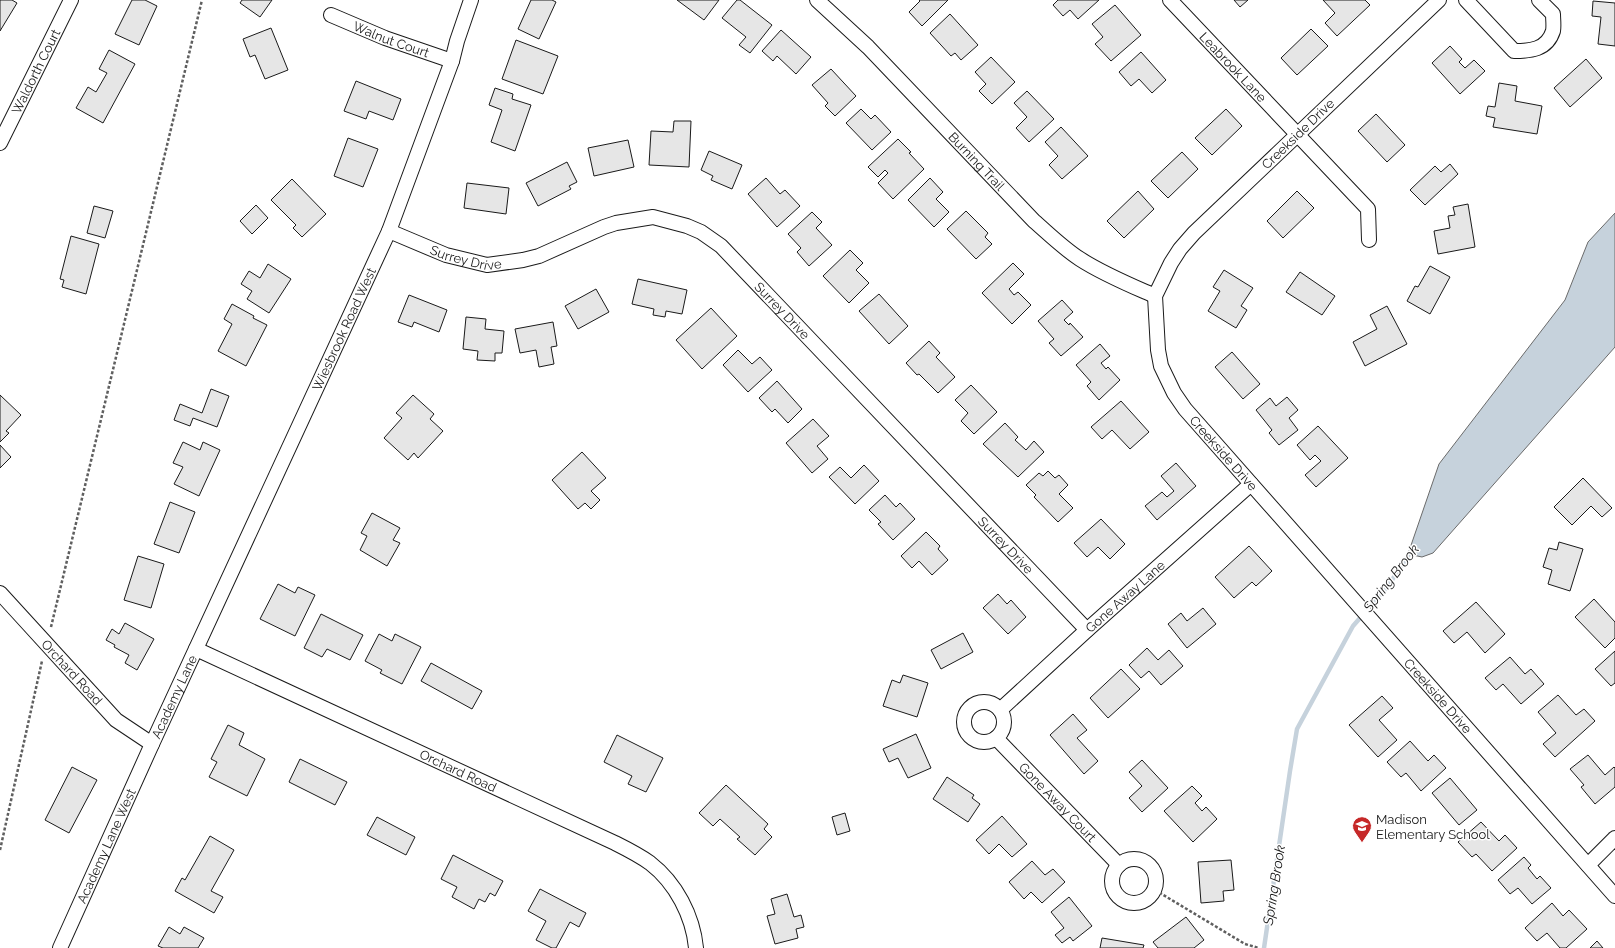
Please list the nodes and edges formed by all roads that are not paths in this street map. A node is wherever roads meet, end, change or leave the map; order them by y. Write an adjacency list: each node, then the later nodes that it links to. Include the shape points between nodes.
1 (71, 0): 11 (street, Waldorth Court)
2 (471, 0): 9 (street, Wiesbrook Road West)
3 (817, 0): 14 (street, Burning Trail, via 868,47 1058,243 1098,270)
4 (1170, 0): 10 (street, Leabrook Lane)
5 (1439, 0): 10 (street, Creekside Drive)
6 (1466, 0): 7 (street, via 1514,51 1531,51 1545,45 1553,30 1553,14)
7 (1539, 0)
8 (331, 15): 9 (street, Walnut Court, via 385,38)
9 (452, 61): 12 (street, Wiesbrook Road West)
10 (1298, 133): 13 (street, Leabrook Lane, via 1368,208); 14 (street, Creekside Drive, via 1194,233 1171,263)
11 (0, 143)
12 (389, 231): 17 (street, Surrey Drive, via 446,254 487,265 540,256 604,227 653,217 701,232 721,246); 18 (street, Wiesbrook Road West)
13 (1369, 240)
14 (1155, 296): 15 (street, Creekside Drive, via 1158,350 1163,371 1174,393 1185,409)
15 (1252, 484): 17 (street, Gone Away Lane); 24 (street, Creekside Drive)
16 (0, 593): 21 (street, Orchard Road, via 116,720)
17 (1087, 630): 19 (street, Gone Away Lane)
18 (196, 649): 21 (street, Academy Lane); 27 (street, Orchard Road, via 638,855 671,884 680,898 692,926)
19 (1000, 710): 20 (street, via 1004,717 1004,725); 20 (street, via 994,705 979,703 969,709 964,720 964,728 974,740 989,742)
20 (996, 738): 23 (street, Gone Away Court)
21 (152, 744): 26 (street, Academy Lane West)
22 (1615, 838): 24 (street)
23 (1119, 865): 23 (street, via 1135,859 1151,866 1157,882 1150,897 1134,903 1118,896 1112,880)
24 (1588, 865): 25 (street, Creekside Drive)
25 (1615, 896)
26 (60, 948)
27 (696, 948)

